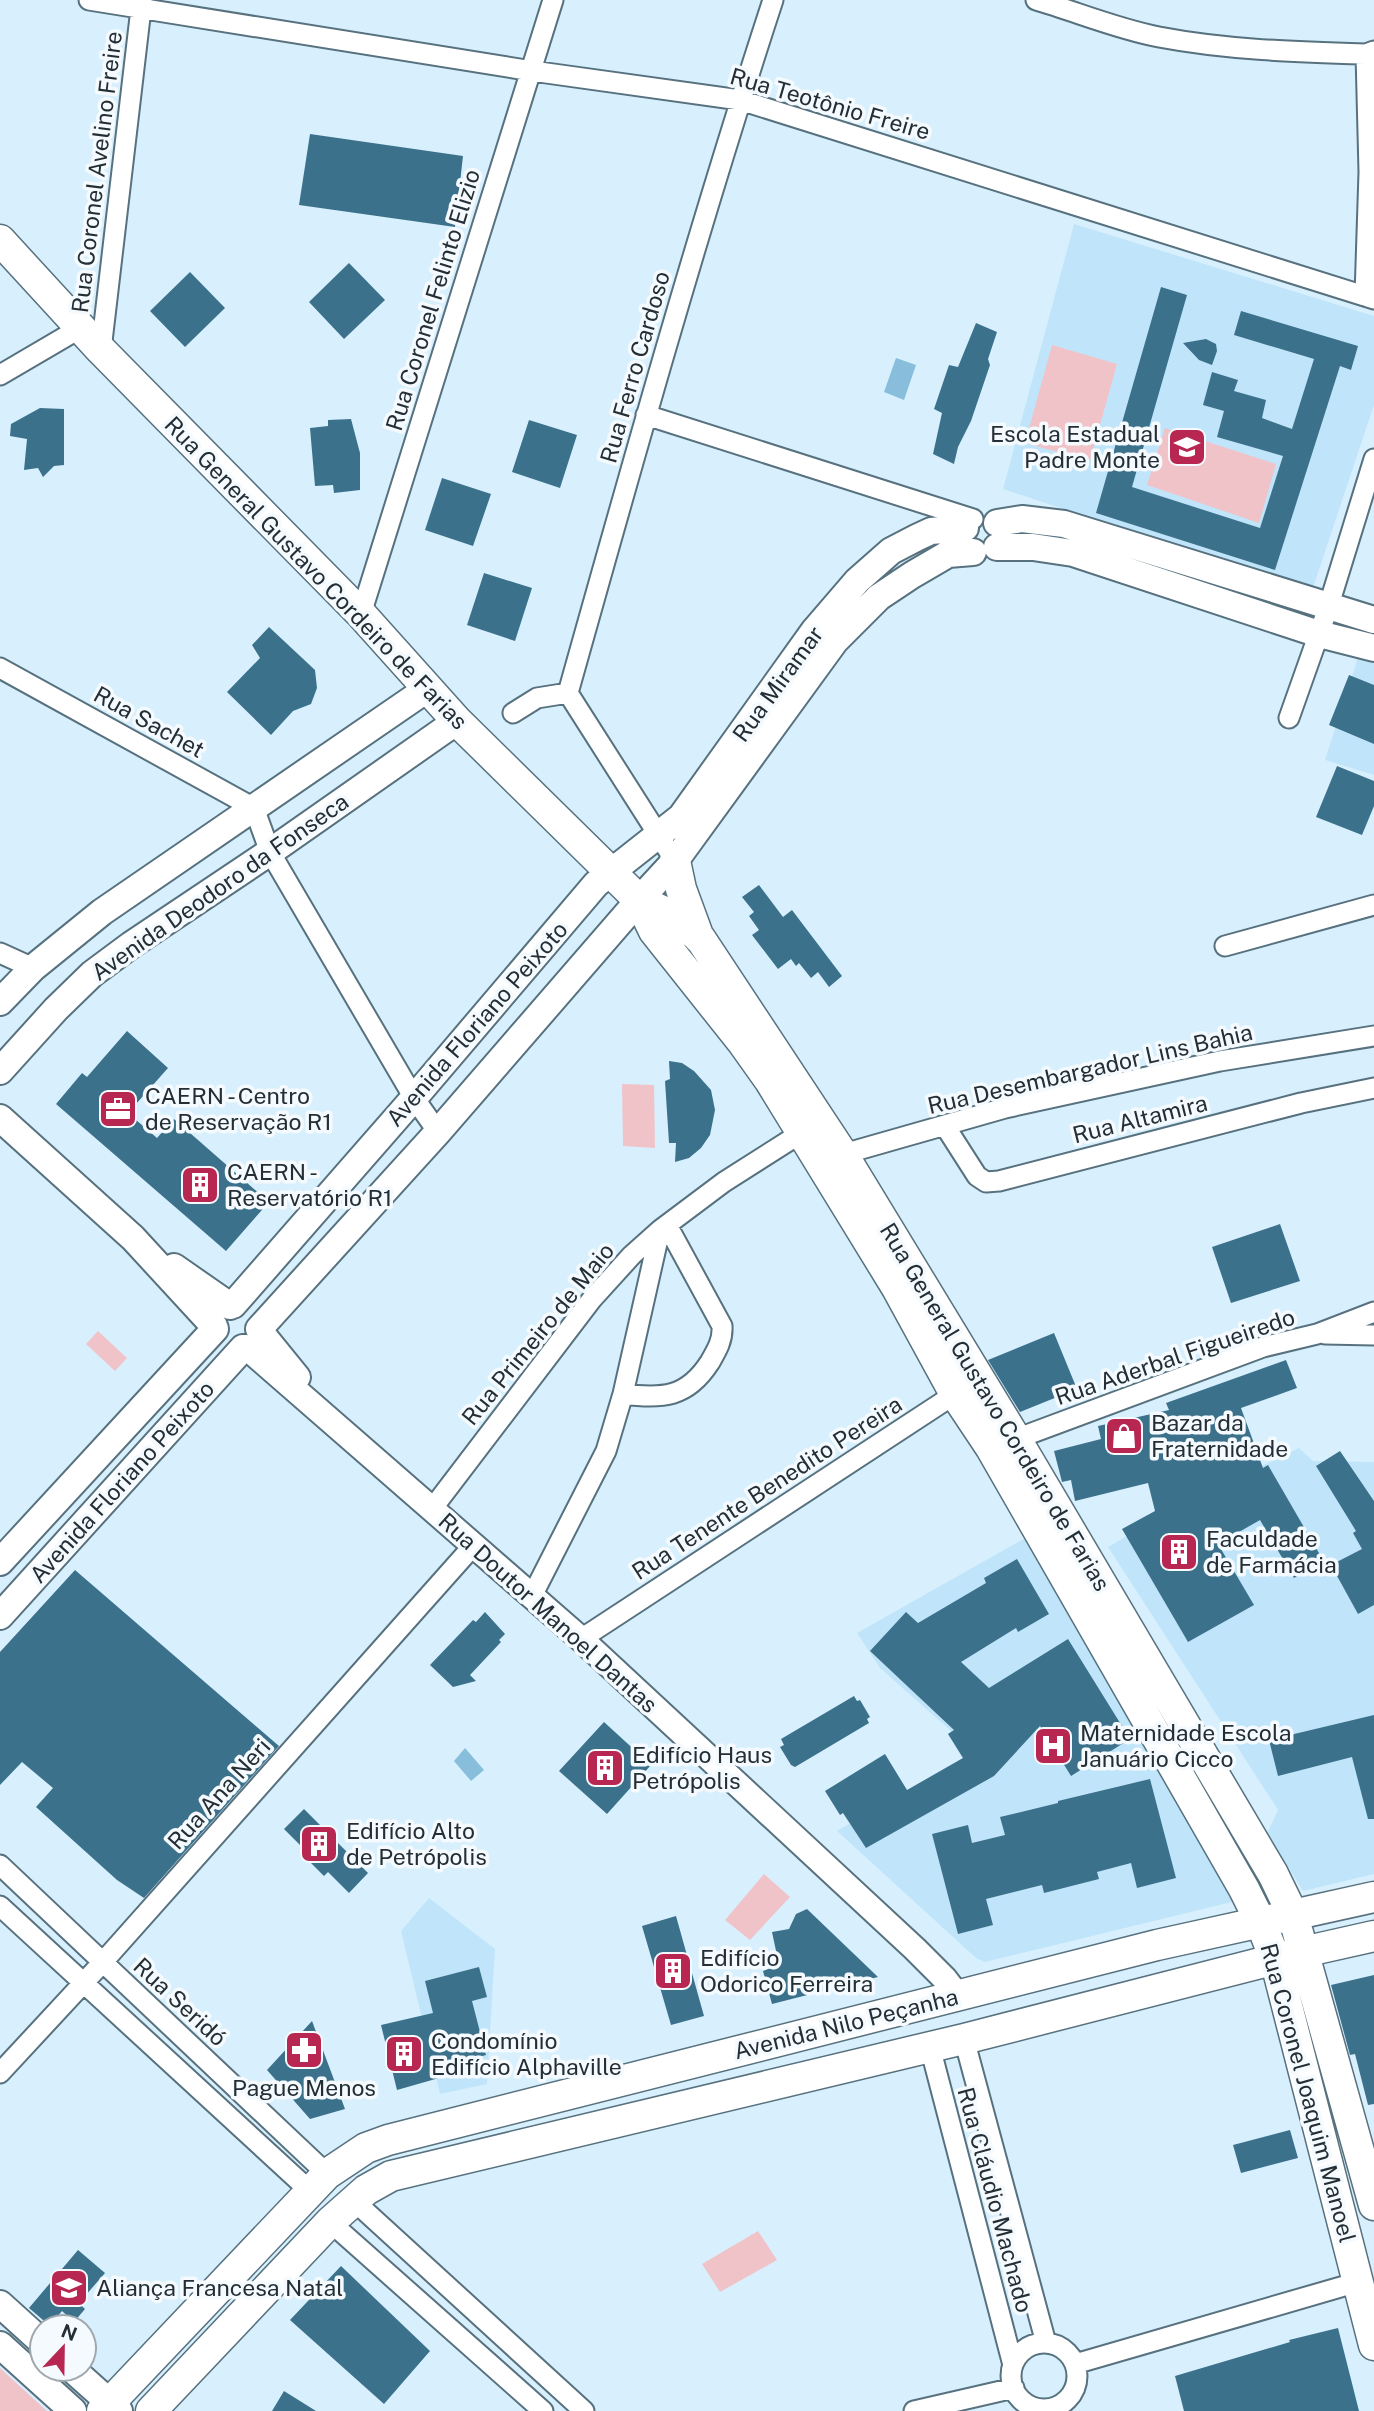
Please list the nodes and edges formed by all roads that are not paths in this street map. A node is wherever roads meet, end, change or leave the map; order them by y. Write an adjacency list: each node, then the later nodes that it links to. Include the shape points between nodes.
1 (89, 0): 5 (street, Rua Teotônio Freire)
2 (553, 0): 7 (street, Rua Coronel Felinto Elizio)
3 (773, 0): 8 (street, Rua Ferro Cardoso)
4 (1037, 0): 6 (street, via 1160,37 1272,52)
5 (142, 4): 7 (street, Rua Teotônio Freire); 12 (street, Rua Coronel Avelino Freire)
6 (1370, 52): 10 (street)
7 (532, 71): 8 (street, Rua Teotônio Freire); 18 (street, Rua Coronel Felinto Elizio)
8 (740, 100): 10 (street, Rua Teotônio Freire); 14 (street, Rua Ferro Cardoso)
9 (0, 240): 11 (main road, Rua General Gustavo Cordeiro de Farias)
10 (1369, 298)
11 (82, 327): 12 (main road, Rua General Gustavo Cordeiro de Farias); 13 (street)
12 (101, 350): 18 (main road, Rua General Gustavo Cordeiro de Farias)
13 (0, 375)
14 (646, 415): 16 (street); 24 (street, Rua Ferro Cardoso)
15 (1374, 460): 17 (street)
16 (981, 534): 17 (main road, Rua Miramar, via 1022,519 1064,524); 20 (main road, Rua Miramar, via 1073,554); 29 (main road, Rua Miramar, via 931,531 891,551 857,582 814,631 681,817); 30 (main road, Rua Miramar, via 879,597 835,641)
17 (1328, 608): 19 (main road, Rua Miramar); 20 (street)
18 (361, 614): 23 (main road, Rua General Gustavo Cordeiro de Farias)
19 (1374, 620)
20 (1319, 634): 21 (main road, Rua Miramar); 26 (street)
21 (1374, 648)
22 (0, 668): 28 (street, Rua Sachet)
23 (427, 689): 27 (main road, Rua General Gustavo Cordeiro de Farias); 28 (main road, Avenida Deodoro da Fonseca)
24 (568, 693): 25 (street, via 537,698); 29 (street)
25 (513, 713)
26 (1289, 718)
27 (457, 721): 28 (main road, Avenida Deodoro da Fonseca); 31 (main road, Rua General Gustavo Cordeiro de Farias)
28 (262, 830): 37 (main road, Avenida Deodoro da Fonseca, via 102,912); 40 (main road, Avenida Deodoro da Fonseca, via 92,974); 42 (street)
29 (658, 834): 30 (street); 31 (main road, Rua Miramar)
30 (675, 861): 32 (main road, Rua Miramar); 34 (main road)
31 (610, 871): 32 (main road, Rua General Gustavo Cordeiro de Farias); 42 (main road, Avenida Floriano Peixoto)
32 (639, 900): 34 (main road, Rua General Gustavo Cordeiro de Farias, via 669,914); 45 (main road, Avenida Floriano Peixoto); 46 (main road, Rua General Gustavo Cordeiro de Farias, via 654,932 743,1043)
33 (1374, 905): 35 (street)
34 (700, 938): 47 (main road, Rua General Gustavo Cordeiro de Farias)
35 (1225, 946)
36 (0, 953): 37 (street)
37 (33, 968): 38 (main road, Avenida Deodoro da Fonseca)
38 (0, 1002)
39 (1374, 1036): 44 (street, Rua Desembargador Lins Bahia, via 1220,1061 1005,1108)
40 (0, 1071)
41 (1374, 1088): 44 (street, Rua Altamira, via 999,1181 986,1182 977,1176)
42 (414, 1098): 45 (street); 50 (main road, Avenida Floriano Peixoto)
43 (0, 1118): 50 (main road)
44 (945, 1126): 47 (street, Rua Desembargador Lins Bahia)
45 (438, 1132): 53 (main road, Avenida Floriano Peixoto)
46 (802, 1133): 47 (main road, Rua General Gustavo Cordeiro de Farias); 48 (street, Rua Primeiro de Maio)
47 (832, 1158): 54 (main road, Rua General Gustavo Cordeiro de Farias)
48 (664, 1227): 55 (street); 55 (street, via 722,1326 721,1340 694,1383 680,1391 652,1398); 57 (street, Rua Primeiro de Maio, via 592,1298)
49 (1374, 1312): 51 (street, Rua Aderbal Figueiredo)
50 (223, 1317): 53 (main road, via 240,1305 252,1311 256,1316); 53 (main road, via 216,1336 225,1346 237,1349); 59 (main road, Avenida Floriano Peixoto)
51 (1317, 1334): 52 (street); 56 (street, Rua Aderbal Figueiredo, via 1263,1347)
52 (1374, 1335)
53 (252, 1338): 57 (street, Rua Doutor Manoel Dantas, via 348,1436); 61 (main road, Avenida Floriano Peixoto)
54 (969, 1390): 56 (main road, Rua General Gustavo Cordeiro de Farias); 62 (street, Rua Tenente Benedito Pereira)
55 (623, 1394): 60 (street, via 606,1451)
56 (1004, 1443): 66 (main road, Rua General Gustavo Cordeiro de Farias, via 1256,1844); 67 (main road, Rua General Gustavo Cordeiro de Farias)
57 (432, 1509): 58 (street, Rua Doutor Manoel Dantas)
58 (473, 1546): 60 (street, Rua Doutor Manoel Dantas); 70 (street, Rua Ana Neri)
59 (0, 1562)
60 (532, 1596): 62 (street, Rua Doutor Manoel Dantas)
61 (0, 1616)
62 (581, 1639): 72 (street, Rua Doutor Manoel Dantas, via 915,1949)
63 (0, 1865): 70 (street, Rua Seridó)
64 (1374, 1897): 66 (main road, Avenida Nilo Peçanha)
65 (0, 1906): 71 (street)
66 (1293, 1915): 67 (main road, Avenida Nilo Peçanha); 69 (main road, Rua General Gustavo Cordeiro de Farias)
67 (1261, 1923): 69 (main road, Rua Coronel Joaquim Manoel); 72 (main road, Avenida Nilo Peçanha)
68 (1374, 1936): 69 (main road, Avenida Nilo Peçanha)
69 (1289, 1955): 74 (main road, Avenida Nilo Peçanha); 82 (main road, Rua Coronel Joaquim Manoel); 87 (main road, Rua Coronel Joaquim Manoel)
70 (103, 1963): 71 (street, Rua Ana Neri); 76 (street, Rua Seridó)
71 (82, 1983): 77 (street, Rua Ana Neri); 78 (street)
72 (958, 1996): 73 (main road, Avenida Nilo Peçanha)
73 (797, 2037): 79 (main road, via 809,2051 803,2064 773,2080); 80 (main road, Avenida Nilo Peçanha, via 388,2140 366,2148)
74 (964, 2039): 75 (main road, Avenida Nilo Peçanha); 93 (street, Rua Cláudio Machado)
75 (930, 2047): 79 (main road, Avenida Nilo Peçanha); 98 (street, Rua Cláudio Machado)
76 (209, 2063): 78 (street); 80 (street, Rua Seridó)
77 (0, 2073)
78 (191, 2083): 80 (street)
79 (723, 2096): 81 (main road, Avenida Nilo Peçanha, via 404,2171)
80 (319, 2183): 88 (main road, Avenida Nilo Peçanha)
81 (353, 2200): 83 (main road, Avenida Nilo Peçanha); 84 (street)
82 (1374, 2205)
83 (330, 2222): 85 (street); 91 (main road, Avenida Nilo Peçanha)
84 (383, 2227): 85 (street, via 366,2234); 86 (street)
85 (363, 2251): 89 (street)
86 (440, 2279): 89 (street); 97 (street)
87 (1358, 2282): 95 (main road, Rua Coronel Joaquim Manoel); 96 (street)
88 (217, 2290): 91 (main road); 102 (main road, Avenida Nilo Peçanha)
89 (421, 2303): 100 (street)
90 (0, 2304): 92 (main road)
91 (242, 2315): 105 (main road, Avenida Nilo Peçanha)
92 (28, 2329)
93 (1046, 2343): 96 (street, via 1064,2350); 98 (street, via 1029,2347)
94 (0, 2345): 104 (main road)
95 (1374, 2345)
96 (1075, 2364): 103 (street, via 1074,2390 1066,2401)
97 (534, 2365): 100 (street); 107 (street)
98 (1013, 2365): 101 (street)
99 (86, 2383): 102 (main road)
100 (516, 2387): 106 (street)
101 (1014, 2388): 103 (street, via 1020,2399); 108 (street)
102 (111, 2408)
103 (1043, 2410)
104 (73, 2411)
105 (151, 2411)
106 (543, 2411)
107 (584, 2411)
108 (914, 2411)

